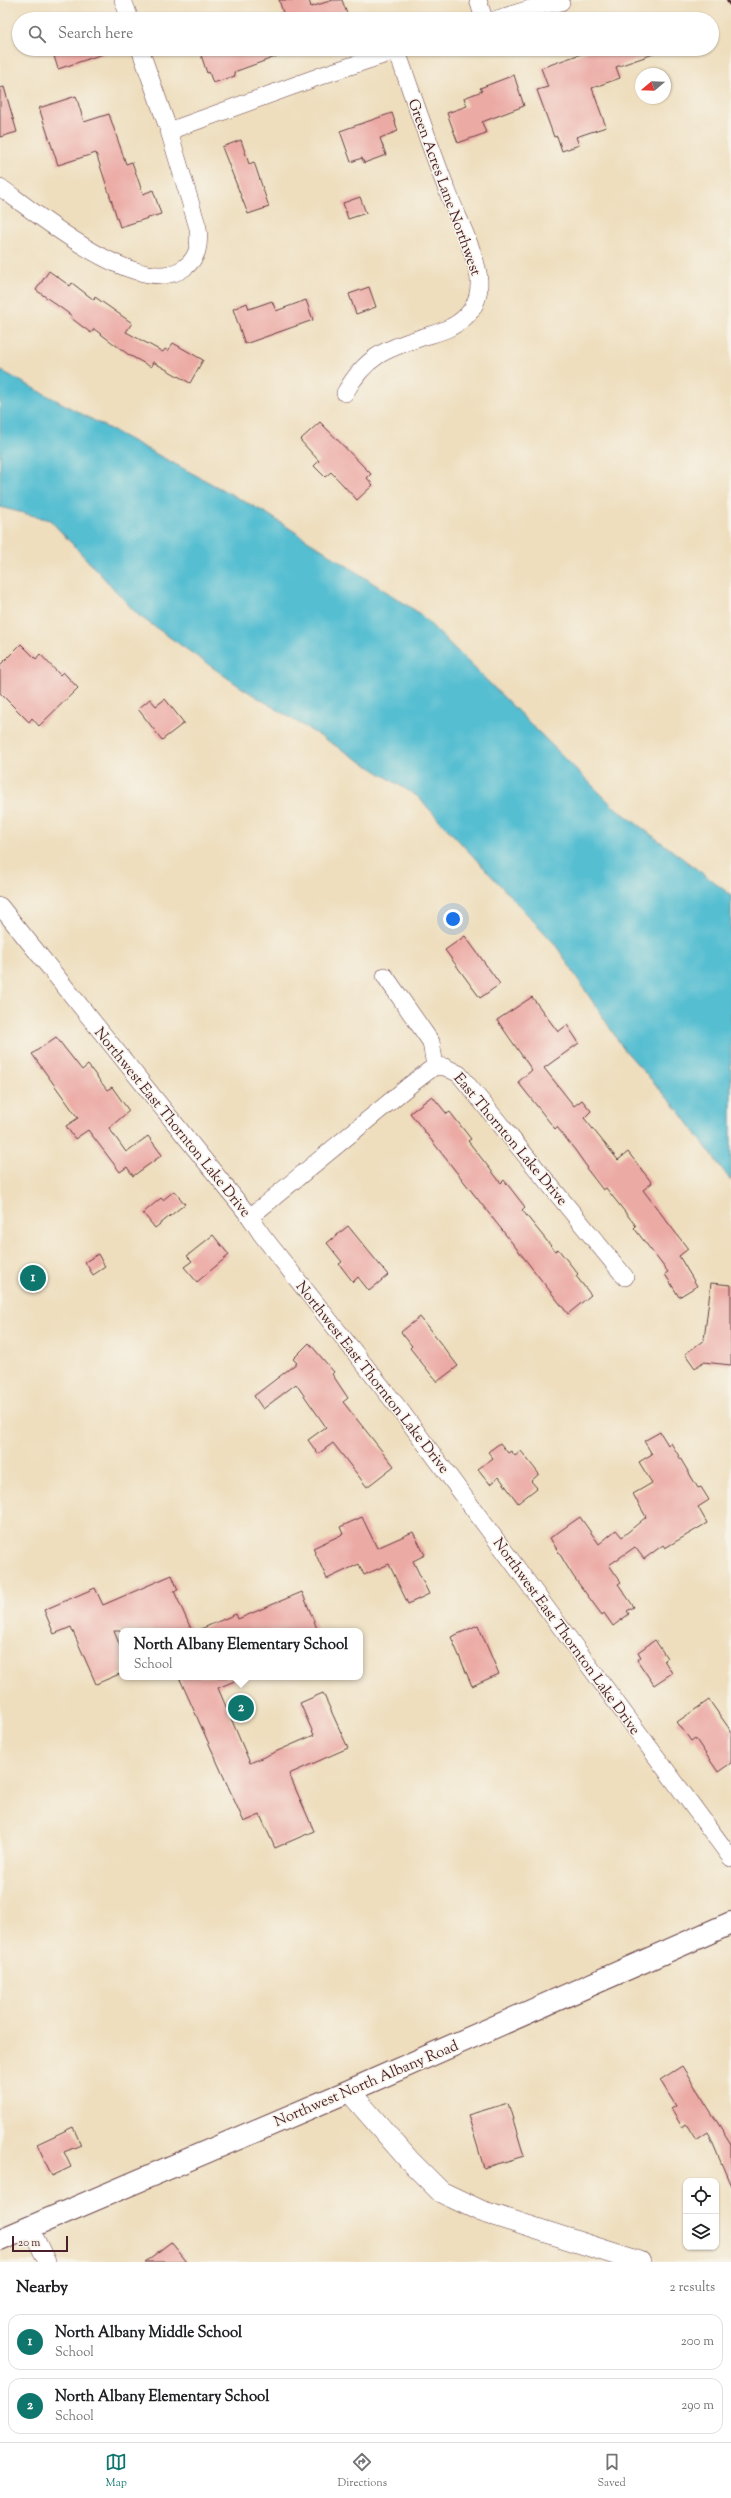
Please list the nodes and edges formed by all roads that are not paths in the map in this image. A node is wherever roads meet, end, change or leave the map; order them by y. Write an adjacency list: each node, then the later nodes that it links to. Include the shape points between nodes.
1 (123, 0): 4 (street)
2 (478, 0): 5 (street)
3 (561, 2): 6 (street)
4 (127, 12)
5 (482, 12)
6 (520, 12)
7 (142, 56): 10 (street)
8 (381, 56): 10 (street)
9 (401, 56): 12 (street, Green Acres Lane Northwest, via 468,242 480,279 479,291 471,311 460,322 448,329 400,344 369,360 356,372)
10 (169, 131): 11 (street, via 200,242 190,264 165,276 134,272 101,256)
11 (0, 187)
12 (345, 393)
13 (0, 906): 16 (street, Northwest East Thornton Lake Drive)
14 (385, 976): 15 (street, via 431,1042)
15 (434, 1066): 16 (street, East Thornton Lake Drive); 17 (street, East Thornton Lake Drive, via 445,1067 459,1074)
16 (250, 1217): 18 (street, Northwest East Thornton Lake Drive, via 401,1411)
17 (625, 1277)
18 (731, 1858)
19 (731, 1923): 20 (main road, Northwest North Albany Road)
20 (349, 2091): 21 (main road, Northwest North Albany Road); 24 (street, via 409,2160 441,2192 480,2211)
21 (30, 2227): 22 (main road, Northwest North Albany Road); 23 (street)
22 (0, 2240)
23 (46, 2262)
24 (640, 2262)

